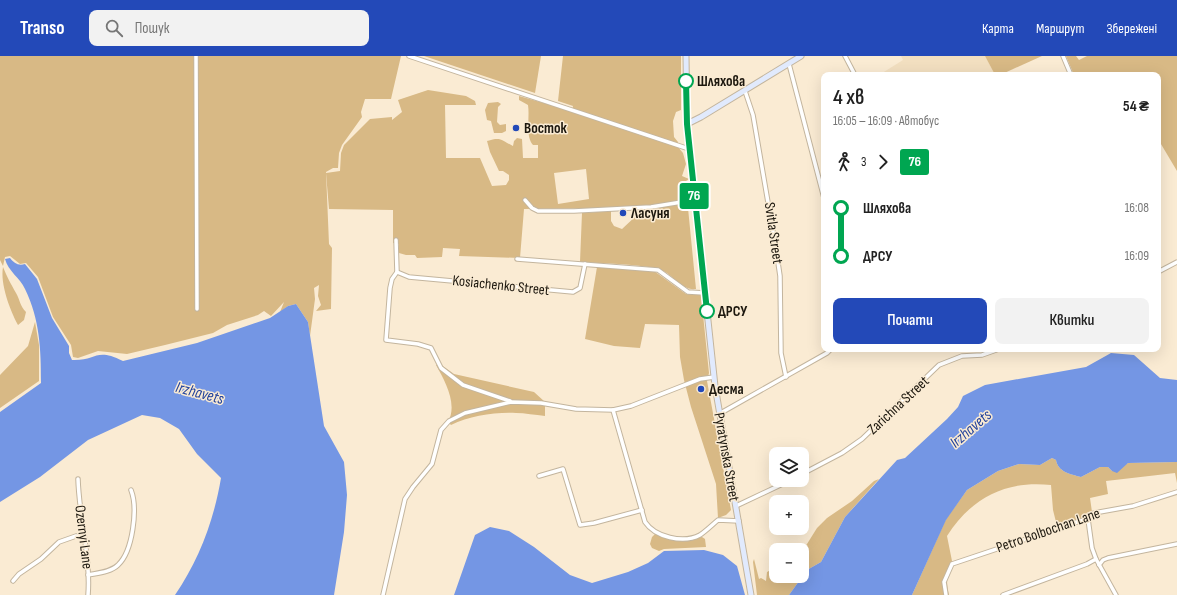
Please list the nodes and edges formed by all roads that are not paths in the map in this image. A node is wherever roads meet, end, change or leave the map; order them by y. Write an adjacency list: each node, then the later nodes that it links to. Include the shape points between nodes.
1 (196, 56): 23 (street)
2 (409, 56): 12 (street)
3 (686, 56): 11 (main road, Pyratynska Street)
4 (801, 56): 7 (main road)
5 (845, 56): 8 (street)
6 (1063, 56): 9 (street)
7 (789, 64): 10 (main road); 13 (street)
8 (853, 72)
9 (1070, 72)
10 (745, 91): 11 (main road); 27 (street, Svitla Street, via 753,115 780,276 781,353)
11 (687, 124): 12 (main road, Pyratynska Street)
12 (689, 148): 15 (main road, Pyratynska Street)
13 (821, 187)
14 (525, 200): 15 (street, via 538,211 574,211 651,207)
15 (694, 200): 22 (main road, Pyratynska Street)
16 (396, 240): 21 (street)
17 (517, 259): 19 (street)
18 (1177, 262): 20 (street)
19 (585, 264): 21 (street, Kosiachenko Street, via 580,288 573,292 409,276); 22 (street, via 658,270 688,292)
20 (1161, 270)
21 (397, 272): 28 (street, via 390,288 386,340 432,348 441,368 462,385)
22 (705, 293): 26 (main road, Pyratynska Street)
23 (197, 309)
24 (828, 352): 27 (street)
25 (990, 352): 31 (street, Zarichna Street, via 962,356 940,365 862,438 842,454)
26 (714, 377): 29 (street, via 700,379 632,406); 30 (main road, Pyratynska Street)
27 (786, 377): 30 (street)
28 (511, 402): 29 (street); 48 (street, via 465,413 449,421 441,430 432,464 405,499)
29 (613, 410): 38 (street)
30 (719, 414): 37 (main road, Pyratynska Street)
31 (809, 470)
32 (539, 476): 38 (street, via 563,469 580,525)
33 (78, 479): 41 (street, Ozernyi Lane)
34 (776, 487): 37 (street)
35 (131, 490): 45 (street, via 135,508 126,554 118,565 109,570)
36 (1177, 492): 39 (street, Petro Bolbochan Lane, via 1133,506 1094,513)
37 (736, 506): 40 (main road, Pyratynska Street)
38 (642, 510): 40 (street, via 650,528 674,538 694,537 718,520)
39 (1088, 519): 43 (street); 50 (street, Petro Bolbochan Lane, via 952,564 944,582)
40 (739, 521): 49 (main road, Pyratynska Street)
41 (84, 537): 45 (street, Ozernyi Lane); 46 (street, via 76,536 59,542 41,559 19,574)
42 (1177, 544): 44 (street, via 1108,558 1102,560)
43 (1096, 559): 44 (street); 51 (street)
44 (1099, 565): 52 (street)
45 (88, 575): 47 (street, Ozernyi Lane)
46 (14, 581)
47 (88, 595)
48 (383, 595)
49 (751, 595)
50 (946, 595)
51 (1003, 595)
52 (1116, 595)

